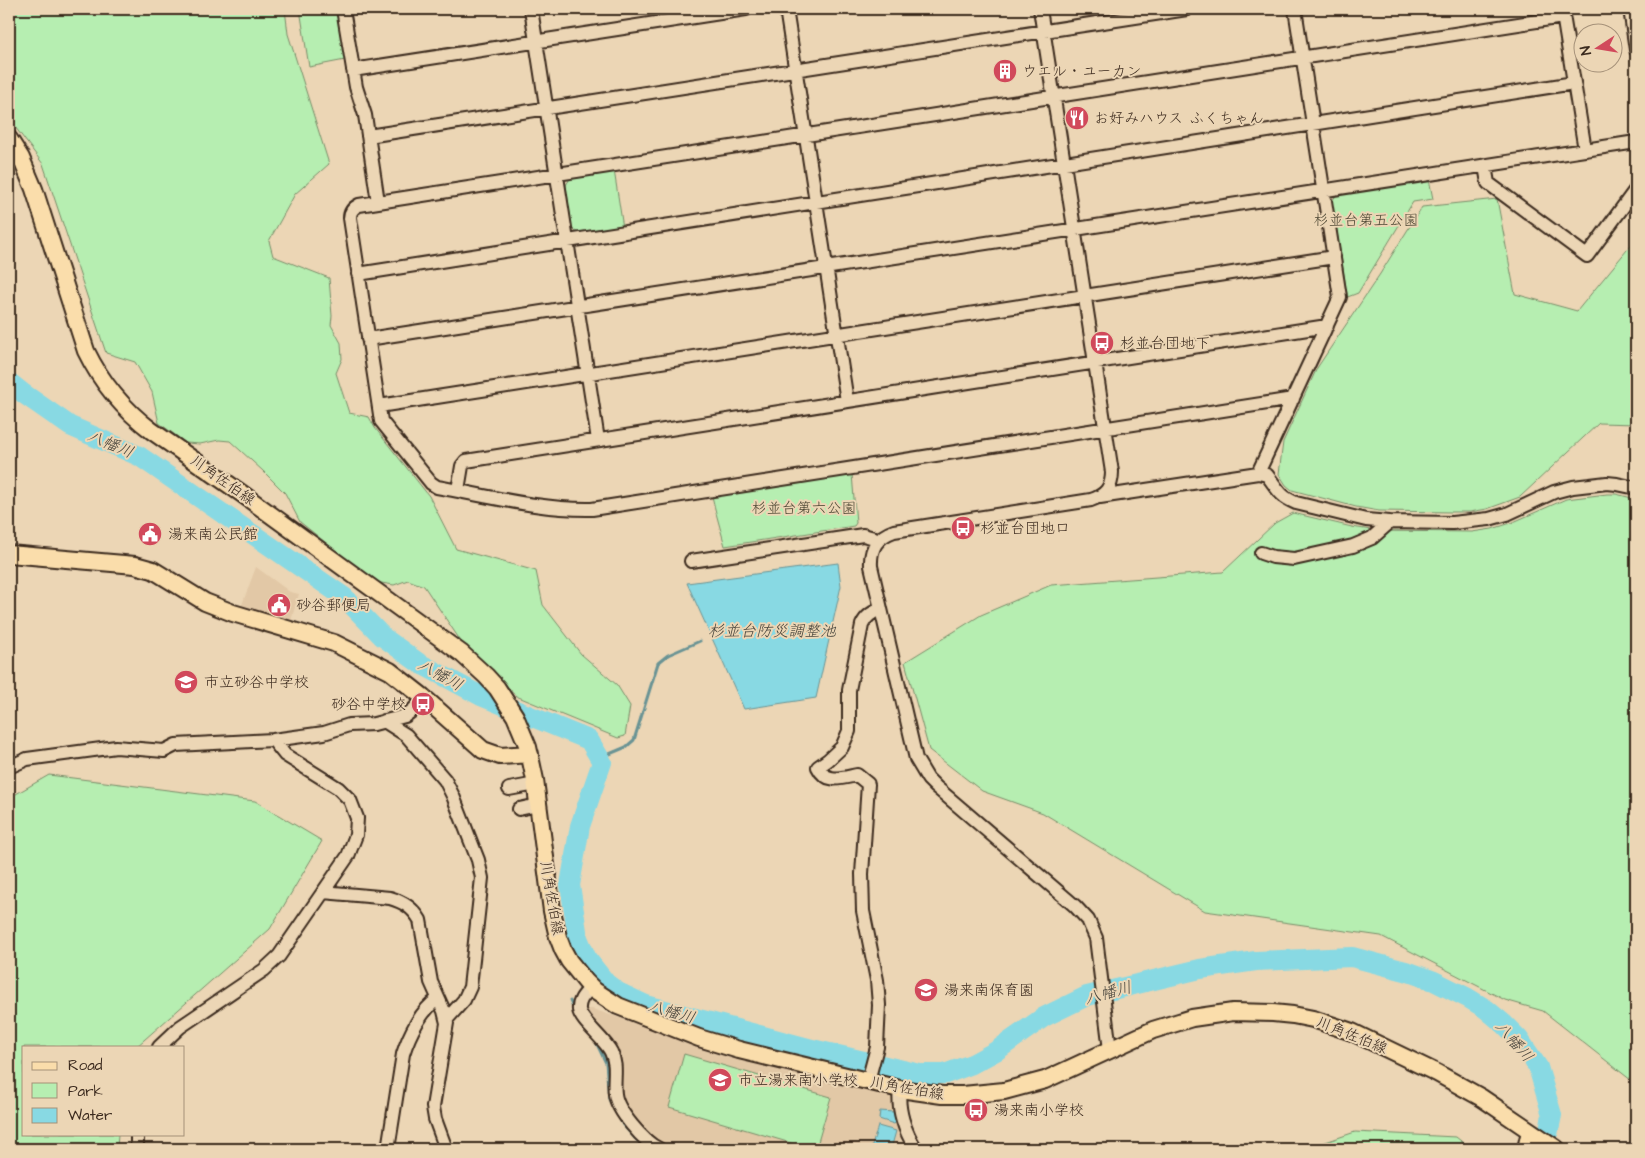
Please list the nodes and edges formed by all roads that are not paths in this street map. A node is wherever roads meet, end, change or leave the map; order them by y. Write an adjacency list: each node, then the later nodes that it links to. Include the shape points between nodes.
1 (343, 9): 14 (street)
2 (531, 9): 11 (street)
3 (746, 9): 11 (street)
4 (786, 9): 15 (street)
5 (1040, 9): 10 (street)
6 (1187, 9): 10 (street)
7 (1295, 9): 13 (street)
8 (1630, 9): 12 (street)
9 (1563, 13): 13 (street); 16 (street)
10 (1044, 31): 15 (street); 17 (street)
11 (536, 42): 14 (street); 18 (street)
12 (1636, 50)
13 (1303, 58): 17 (street); 19 (street)
14 (353, 70): 20 (street)
15 (795, 70): 18 (street); 21 (street)
16 (1574, 84): 19 (street); 24 (street)
17 (1054, 97): 21 (street); 25 (street)
18 (547, 108): 20 (street); 27 (street)
19 (1313, 124): 25 (street); 29 (street)
20 (368, 136): 30 (street)
21 (806, 136): 27 (street); 31 (street)
22 (9, 138): 62 (main road, 川角佐伯線, via 34,189 86,351 114,396 138,421 461,654 489,679 507,702)
23 (1636, 142): 24 (street)
24 (1584, 150): 26 (street)
25 (1064, 163): 31 (street); 32 (street)
26 (1485, 166): 28 (street, via 1488,183 1587,256); 29 (street)
27 (557, 174): 30 (street); 33 (street)
28 (1636, 189)
29 (1324, 191): 32 (street); 34 (street)
30 (378, 202): 36 (street, via 359,205 350,212)
31 (816, 202): 33 (street); 35 (street)
32 (1075, 230): 35 (street); 37 (street)
33 (567, 241): 36 (street); 38 (street)
34 (1334, 257): 37 (street); 39 (street, via 1340,297)
35 (826, 268): 38 (street); 40 (street)
36 (358, 274): 41 (street)
37 (1085, 296): 40 (street); 42 (street)
38 (577, 307): 41 (street); 43 (street)
39 (1327, 326): 42 (street); 44 (street)
40 (836, 335): 43 (street); 45 (street)
41 (368, 339): 46 (street)
42 (1095, 362): 45 (street); 47 (street)
43 (588, 373): 46 (street); 48 (street)
44 (1293, 399): 47 (street); 49 (street)
45 (847, 401): 48 (street)
46 (379, 406): 51 (street, via 381,421 431,483)
47 (1106, 429): 51 (street, via 592,509 559,508); 52 (street, via 1112,482)
48 (598, 440): 51 (street, via 466,461 462,466)
49 (1258, 473): 52 (street); 53 (street, via 1267,475 1278,492 1296,503 1366,520)
50 (1636, 488): 53 (street, via 1607,483 1563,489 1508,514 1471,522)
51 (458, 490)
52 (1100, 497): 54 (street, via 894,531)
53 (1390, 522): 55 (street, via 1372,538 1353,546 1294,559)
54 (878, 540): 57 (street, via 863,535); 58 (street, via 872,547 870,566)
55 (1261, 553)
56 (9, 554): 59 (main road, via 135,565 153,570 205,602 334,643 390,671)
57 (691, 561)
58 (880, 609): 72 (street, via 912,748 921,769 936,787 1088,920 1096,938); 74 (street, via 865,618 862,625 849,690 849,731 842,747 818,767 821,774 831,779 857,775 868,784 863,912 879,1005 877,1046)
59 (424, 698): 60 (street, via 409,714); 62 (main road, via 483,750 500,756)
60 (384, 721): 61 (street); 71 (street, via 406,735 445,780 481,869 482,888 470,987 464,1000)
61 (273, 740): 63 (street, via 176,745 164,751 116,747 27,759); 68 (street, via 285,755 338,788 350,800 357,818 356,835 348,856)
62 (530, 754): 64 (main road, 川角佐伯線)
63 (9, 767)
64 (536, 784): 65 (street); 66 (main road, 川角佐伯線)
65 (509, 789)
66 (538, 805): 67 (street); 69 (main road, 川角佐伯線, via 558,937 569,961)
67 (519, 809)
68 (324, 892): 70 (street, via 390,898 408,905 420,920 431,982); 73 (street, via 278,956 264,970 180,1027)
69 (591, 987): 74 (main road, 川角佐伯線, via 618,1006 714,1043); 81 (street, via 580,1002 580,1013 614,1057 618,1104 636,1130)
70 (438, 999): 71 (street); 79 (street, via 427,1008 406,1047)
71 (447, 1019): 80 (street, via 433,1107 434,1119)
72 (1109, 1042): 75 (main road, 川角佐伯線, via 1045,1080 1004,1091 942,1095); 76 (main road, 川角佐伯線, via 1192,1018 1232,1012 1293,1015 1333,1025 1370,1040 1482,1098)
73 (160, 1046)
74 (869, 1078): 75 (main road, 川角佐伯線)
75 (900, 1089): 82 (street, via 899,1105)
76 (1531, 1132): 83 (main road); 84 (main road, 川角佐伯線)
77 (137, 1136): 78 (street)
78 (137, 1149)
79 (388, 1149)
80 (446, 1149)
81 (659, 1149)
82 (916, 1149)
83 (1526, 1149)
84 (1557, 1149)

